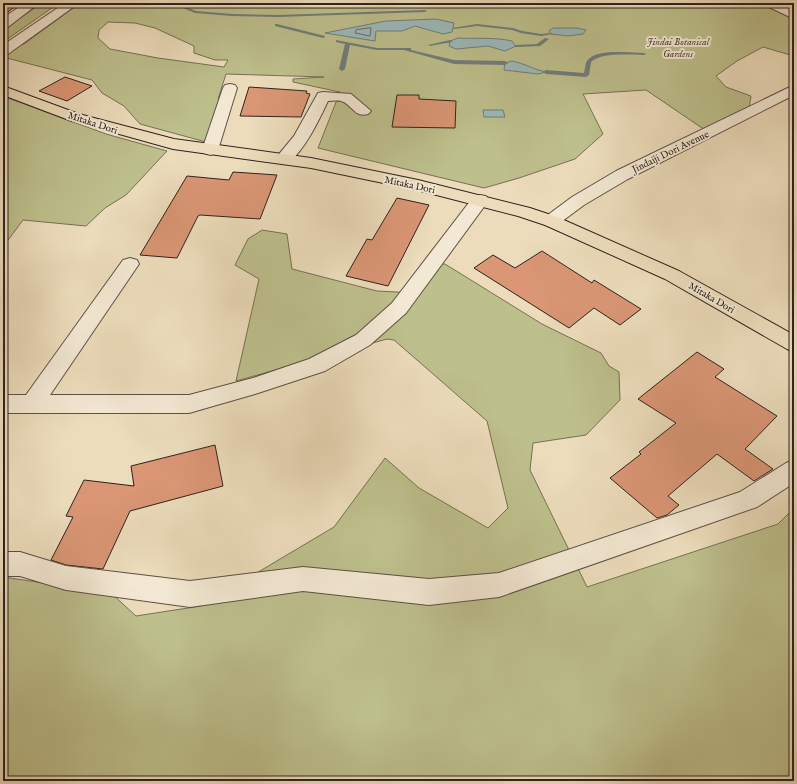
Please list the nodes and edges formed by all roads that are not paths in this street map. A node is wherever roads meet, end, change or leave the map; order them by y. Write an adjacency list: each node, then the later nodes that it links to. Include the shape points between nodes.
1 (12, 3): 5 (main road)
2 (33, 3): 7 (street)
3 (73, 3): 8 (street)
4 (771, 3): 6 (street)
5 (3, 9)
6 (794, 16)
7 (3, 24)
8 (3, 52)
9 (230, 88): 13 (street)
10 (794, 89): 16 (street, Jindaiji Dori Avenue, via 622,175 578,200)
11 (3, 90): 13 (main road, Mitaka Dori, via 114,129 173,144)
12 (363, 111): 14 (street, via 346,97 323,96 296,146)
13 (210, 150): 14 (main road, Mitaka Dori)
14 (283, 159): 15 (main road, Mitaka Dori, via 318,164)
15 (480, 200): 16 (main road, Mitaka Dori); 20 (street, via 399,308 363,340 317,365 255,386 189,404)
16 (551, 221): 18 (main road, Mitaka Dori, via 672,275)
17 (130, 264): 20 (street)
18 (794, 344)
19 (3, 404): 20 (street)
20 (32, 404)
21 (794, 470): 22 (street, via 748,500 499,585 429,592 303,579 190,594 66,578 20,564)
22 (3, 564)

